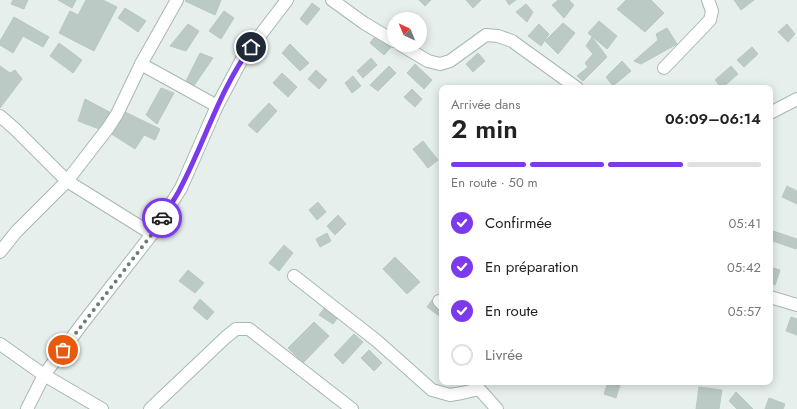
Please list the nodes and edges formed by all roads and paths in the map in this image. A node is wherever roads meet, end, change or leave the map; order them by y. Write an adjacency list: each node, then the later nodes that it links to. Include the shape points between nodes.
1 (176, 0): 7 (street)
2 (287, 0): 11 (street, via 242,59)
3 (332, 0): 5 (street)
4 (708, 0): 8 (street, via 712,11 710,20)
5 (387, 37)
6 (413, 52): 9 (street, via 428,61 440,64 450,61 486,35 498,36 512,41)
7 (141, 64): 11 (street); 14 (street, via 117,114)
8 (664, 68)
9 (573, 85)
10 (797, 99): 12 (street)
11 (218, 106): 15 (street, via 181,188)
12 (773, 111)
13 (0, 116): 14 (street)
14 (67, 181): 15 (street); 16 (street, via 16,232)
15 (152, 234): 21 (street)
16 (0, 252)
17 (294, 276): 22 (street, via 377,341 432,390 450,395)
18 (773, 298): 19 (street)
19 (797, 305)
20 (0, 344): 21 (street)
21 (44, 375): 23 (street); 24 (street)
22 (481, 386): 27 (street)
23 (27, 409)
24 (102, 409)
25 (150, 409): 26 (street, via 236,329 249,329)
26 (352, 409)
27 (497, 409)

